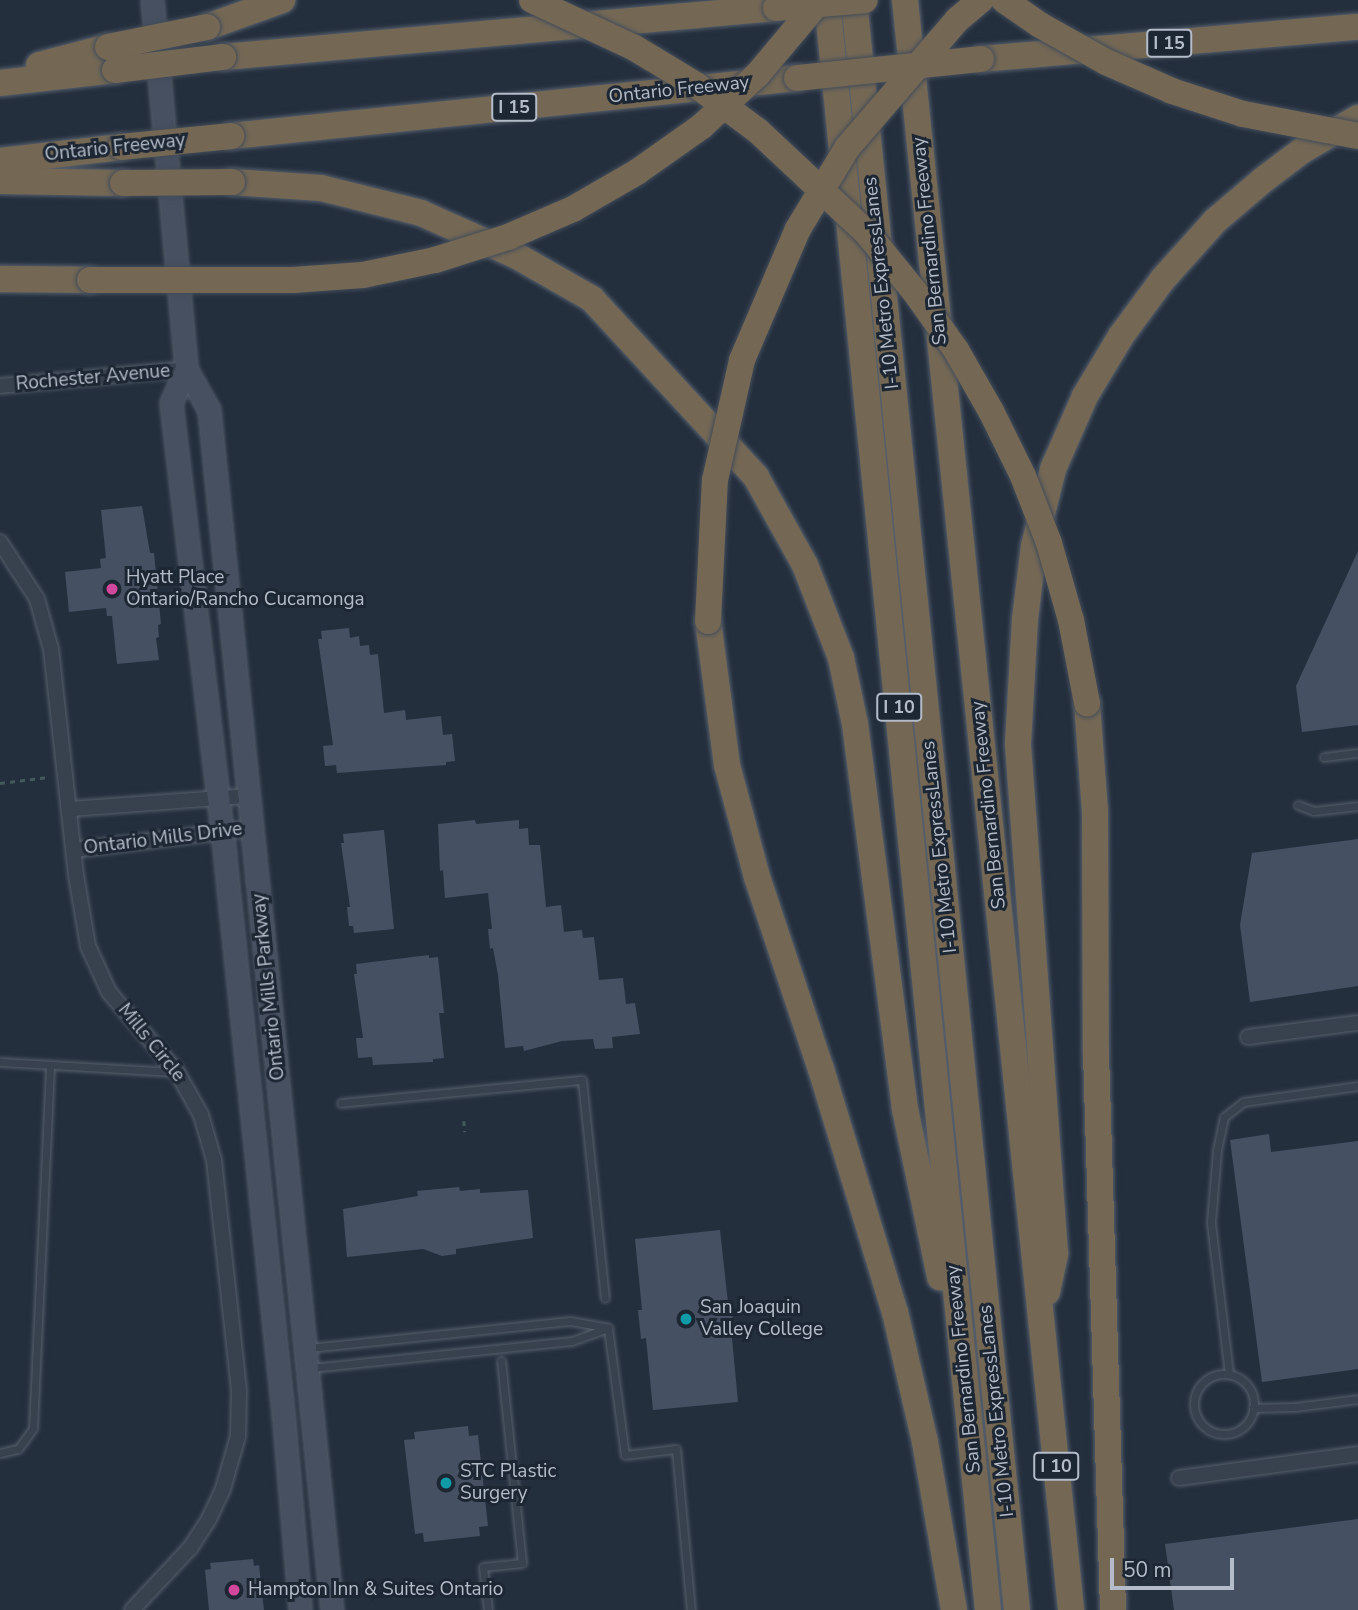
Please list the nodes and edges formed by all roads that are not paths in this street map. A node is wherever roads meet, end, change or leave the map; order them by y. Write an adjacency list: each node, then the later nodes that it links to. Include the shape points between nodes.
1 (152, 0): 20 (main road, Ontario Mills Parkway)
2 (282, 0): 12 (highway, bridge)
3 (532, 0): 61 (highway, bridge, via 633,47 696,85 758,131 867,233 956,350 1023,475 1049,542 1087,703 1095,811 1096,1053)
4 (820, 0): 19 (highway, bridge, via 758,74 702,126 605,191 508,237 435,260 363,275 293,280)
5 (827, 0): 48 (highway, San Bernardino Freeway / I 10)
6 (854, 0): 59 (highway, I-10 Metro ExpressLanes)
7 (865, 0): 12 (highway, bridge, via 223,57)
8 (905, 0): 41 (highway, San Bernardino Freeway / I 10)
9 (981, 0): 57 (highway, bridge, via 957,20 847,148 798,229 742,360 715,480 708,621 727,765 757,877 895,1312 925,1442)
10 (1004, 0): 16 (highway, bridge, via 1106,62 1172,91 1243,114)
11 (1358, 27): 17 (highway, Ontario Freeway / I 15, bridge, via 981,59)
12 (112, 59): 13 (highway); 14 (highway)
13 (0, 76)
14 (0, 83)
15 (1358, 118): 41 (highway, via 1263,180 1215,221 1163,279 1085,396 1053,469 1034,546 1018,744 1055,1253)
16 (1358, 136)
17 (0, 161)
18 (0, 181): 48 (highway, bridge, via 232,182 321,188 421,213 514,255 592,299 756,477 805,565 841,658 855,724 905,1109)
19 (0, 279)
20 (186, 369): 21 (street, Rochester Avenue); 25 (main road, Ontario Mills Parkway, via 209,410); 26 (main road, Ontario Mills Parkway, via 171,403)
21 (0, 386)
22 (0, 542): 29 (street, Mills Circle, via 27,580 46,625)
23 (1358, 753): 24 (lane)
24 (1324, 757)
25 (249, 796): 26 (street, Ontario Mills Drive); 30 (main road, Ontario Mills Parkway)
26 (218, 798): 29 (street, Ontario Mills Drive); 31 (main road, Ontario Mills Parkway)
27 (1298, 805): 28 (lane, via 1314,811)
28 (1358, 806)
29 (70, 809): 32 (street, Mills Circle)
30 (252, 828): 31 (street, Ontario Mills Drive); 43 (main road, Ontario Mills Parkway)
31 (222, 832): 32 (street, Ontario Mills Drive); 53 (main road, Ontario Mills Parkway, via 285,1422)
32 (74, 850): 37 (street, Mills Circle, via 84,932 105,983)
33 (1358, 1023): 34 (street)
34 (1248, 1037)
35 (0, 1062): 36 (lane)
36 (50, 1065): 37 (lane); 49 (lane, via 33,1428 18,1448)
37 (177, 1072): 52 (street, Mills Circle, via 201,1115 214,1160 240,1415 223,1489 209,1519)
38 (1358, 1086): 45 (lane, via 1243,1102 1224,1117 1211,1222)
39 (341, 1103): 40 (lane, via 582,1080)
40 (605, 1298)
41 (1042, 1321): 60 (highway, San Bernardino Freeway / I 10)
42 (608, 1328): 43 (lane, via 572,1341); 43 (lane, via 570,1321); 56 (lane, via 625,1455 676,1449)
43 (305, 1358): 54 (main road, Ontario Mills Parkway)
44 (501, 1361): 55 (lane, via 522,1563 483,1567)
45 (1229, 1374): 47 (lane, via 1250,1389); 47 (lane, via 1214,1375 1198,1387 1194,1407 1202,1424 1218,1433 1237,1430)
46 (1358, 1399): 47 (lane)
47 (1253, 1408)
48 (968, 1415): 58 (highway, San Bernardino Freeway / I 10)
49 (0, 1453)
50 (1358, 1454): 51 (street)
51 (1179, 1478)
52 (140, 1607)
53 (300, 1610)
54 (332, 1610)
55 (488, 1610)
56 (691, 1610)
57 (954, 1610)
58 (988, 1610)
59 (1017, 1610)
60 (1071, 1610)
61 (1113, 1610)

